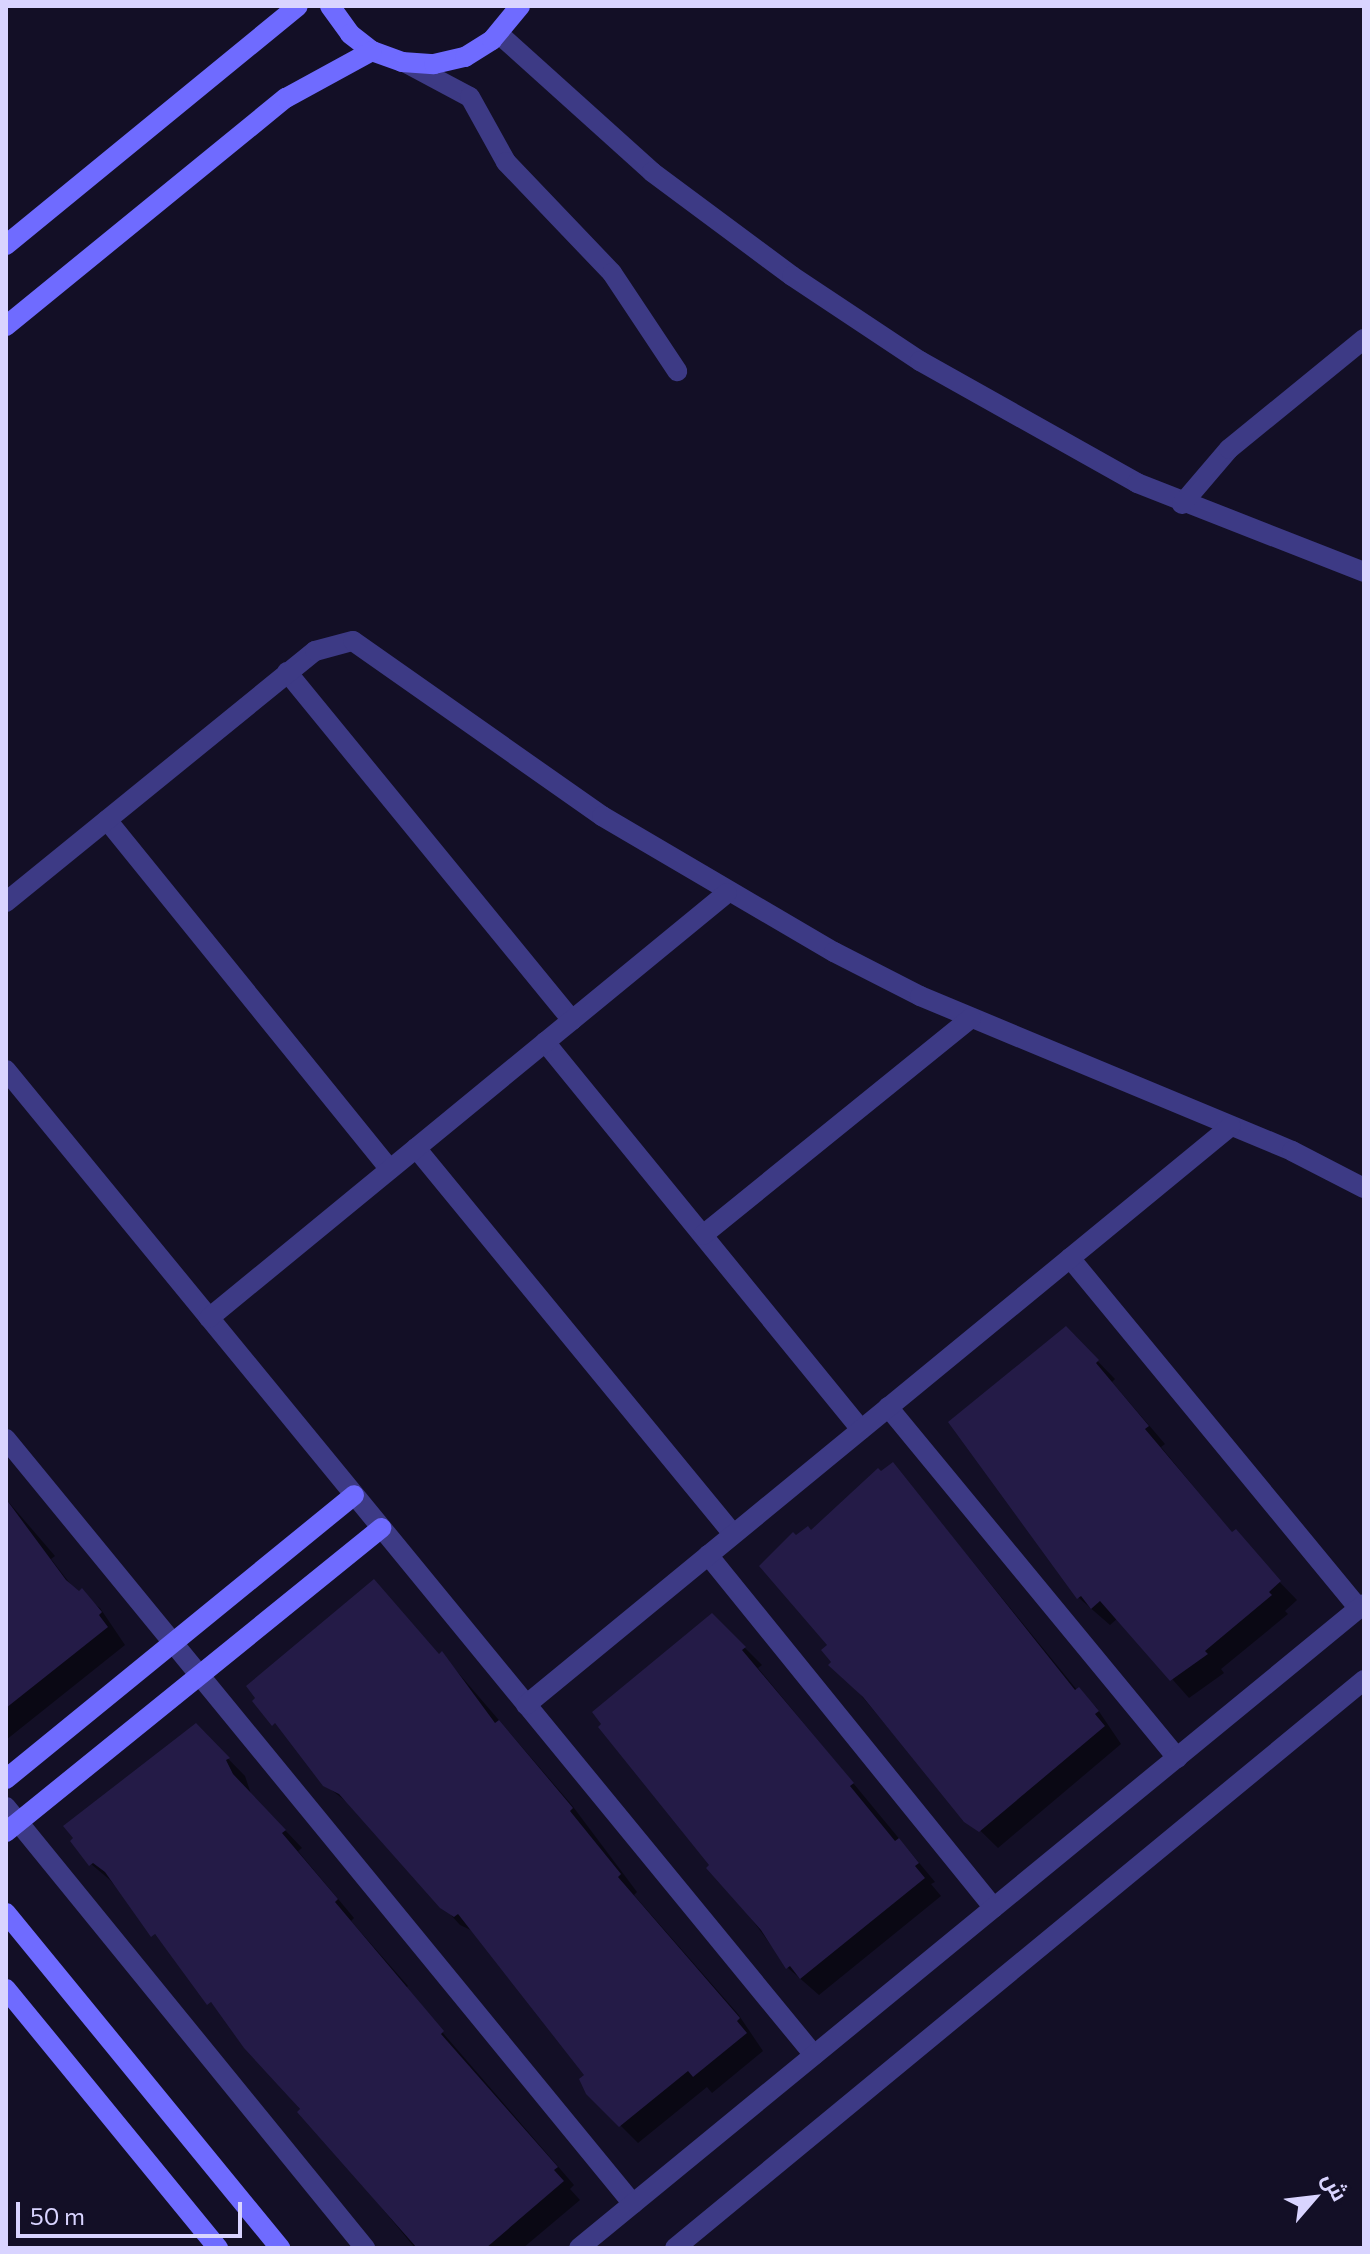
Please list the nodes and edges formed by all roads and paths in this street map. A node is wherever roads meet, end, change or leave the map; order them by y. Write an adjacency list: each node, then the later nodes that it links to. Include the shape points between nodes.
1 (298, 6): 7 (street)
2 (330, 6): 5 (street, via 350,34)
3 (520, 6): 4 (street)
4 (499, 34): 6 (street, via 465,57 434,64); 11 (street, via 652,172 792,276 920,361)
5 (372, 51): 6 (street); 8 (street, via 286,98)
6 (402, 62): 10 (street, via 470,97 506,162 612,273)
7 (6, 245)
8 (6, 326)
9 (1364, 339): 11 (street, via 1229,449)
10 (677, 371)
11 (1182, 504): 12 (street)
12 (1364, 572)
13 (287, 672): 14 (street); 15 (street, via 330,643 353,641 366,647 515,758); 18 (street)
14 (107, 820): 16 (street); 23 (street)
15 (727, 893): 17 (street); 18 (street)
16 (6, 902)
17 (971, 1018): 21 (street); 25 (street)
18 (572, 1020): 19 (street)
19 (545, 1042): 22 (street); 25 (street)
20 (6, 1070): 27 (street)
21 (1231, 1126): 24 (street); 26 (street)
22 (416, 1148): 23 (street); 33 (street)
23 (390, 1169): 27 (street)
24 (1364, 1188)
25 (703, 1235): 29 (street)
26 (1070, 1258): 28 (street); 35 (street)
27 (209, 1318): 31 (street)
28 (888, 1407): 29 (street); 40 (street)
29 (861, 1429): 33 (street)
30 (6, 1439): 36 (street)
31 (354, 1495): 32 (street); 36 (street)
32 (381, 1528): 37 (street); 39 (street)
33 (733, 1534): 34 (street)
34 (708, 1555): 39 (street); 43 (street)
35 (1362, 1606): 40 (street)
36 (173, 1642): 37 (street); 41 (street)
37 (199, 1675): 42 (street); 47 (street)
38 (1364, 1680): 52 (street)
39 (526, 1705): 46 (street)
40 (1177, 1758): 43 (street)
41 (6, 1779)
42 (10, 1820): 50 (street)
43 (994, 1908): 46 (street)
44 (6, 1913): 49 (street)
45 (6, 1989): 48 (street)
46 (814, 2055): 47 (street)
47 (633, 2204): 51 (street)
48 (218, 2248)
49 (280, 2248)
50 (365, 2248)
51 (579, 2248)
52 (675, 2248)

